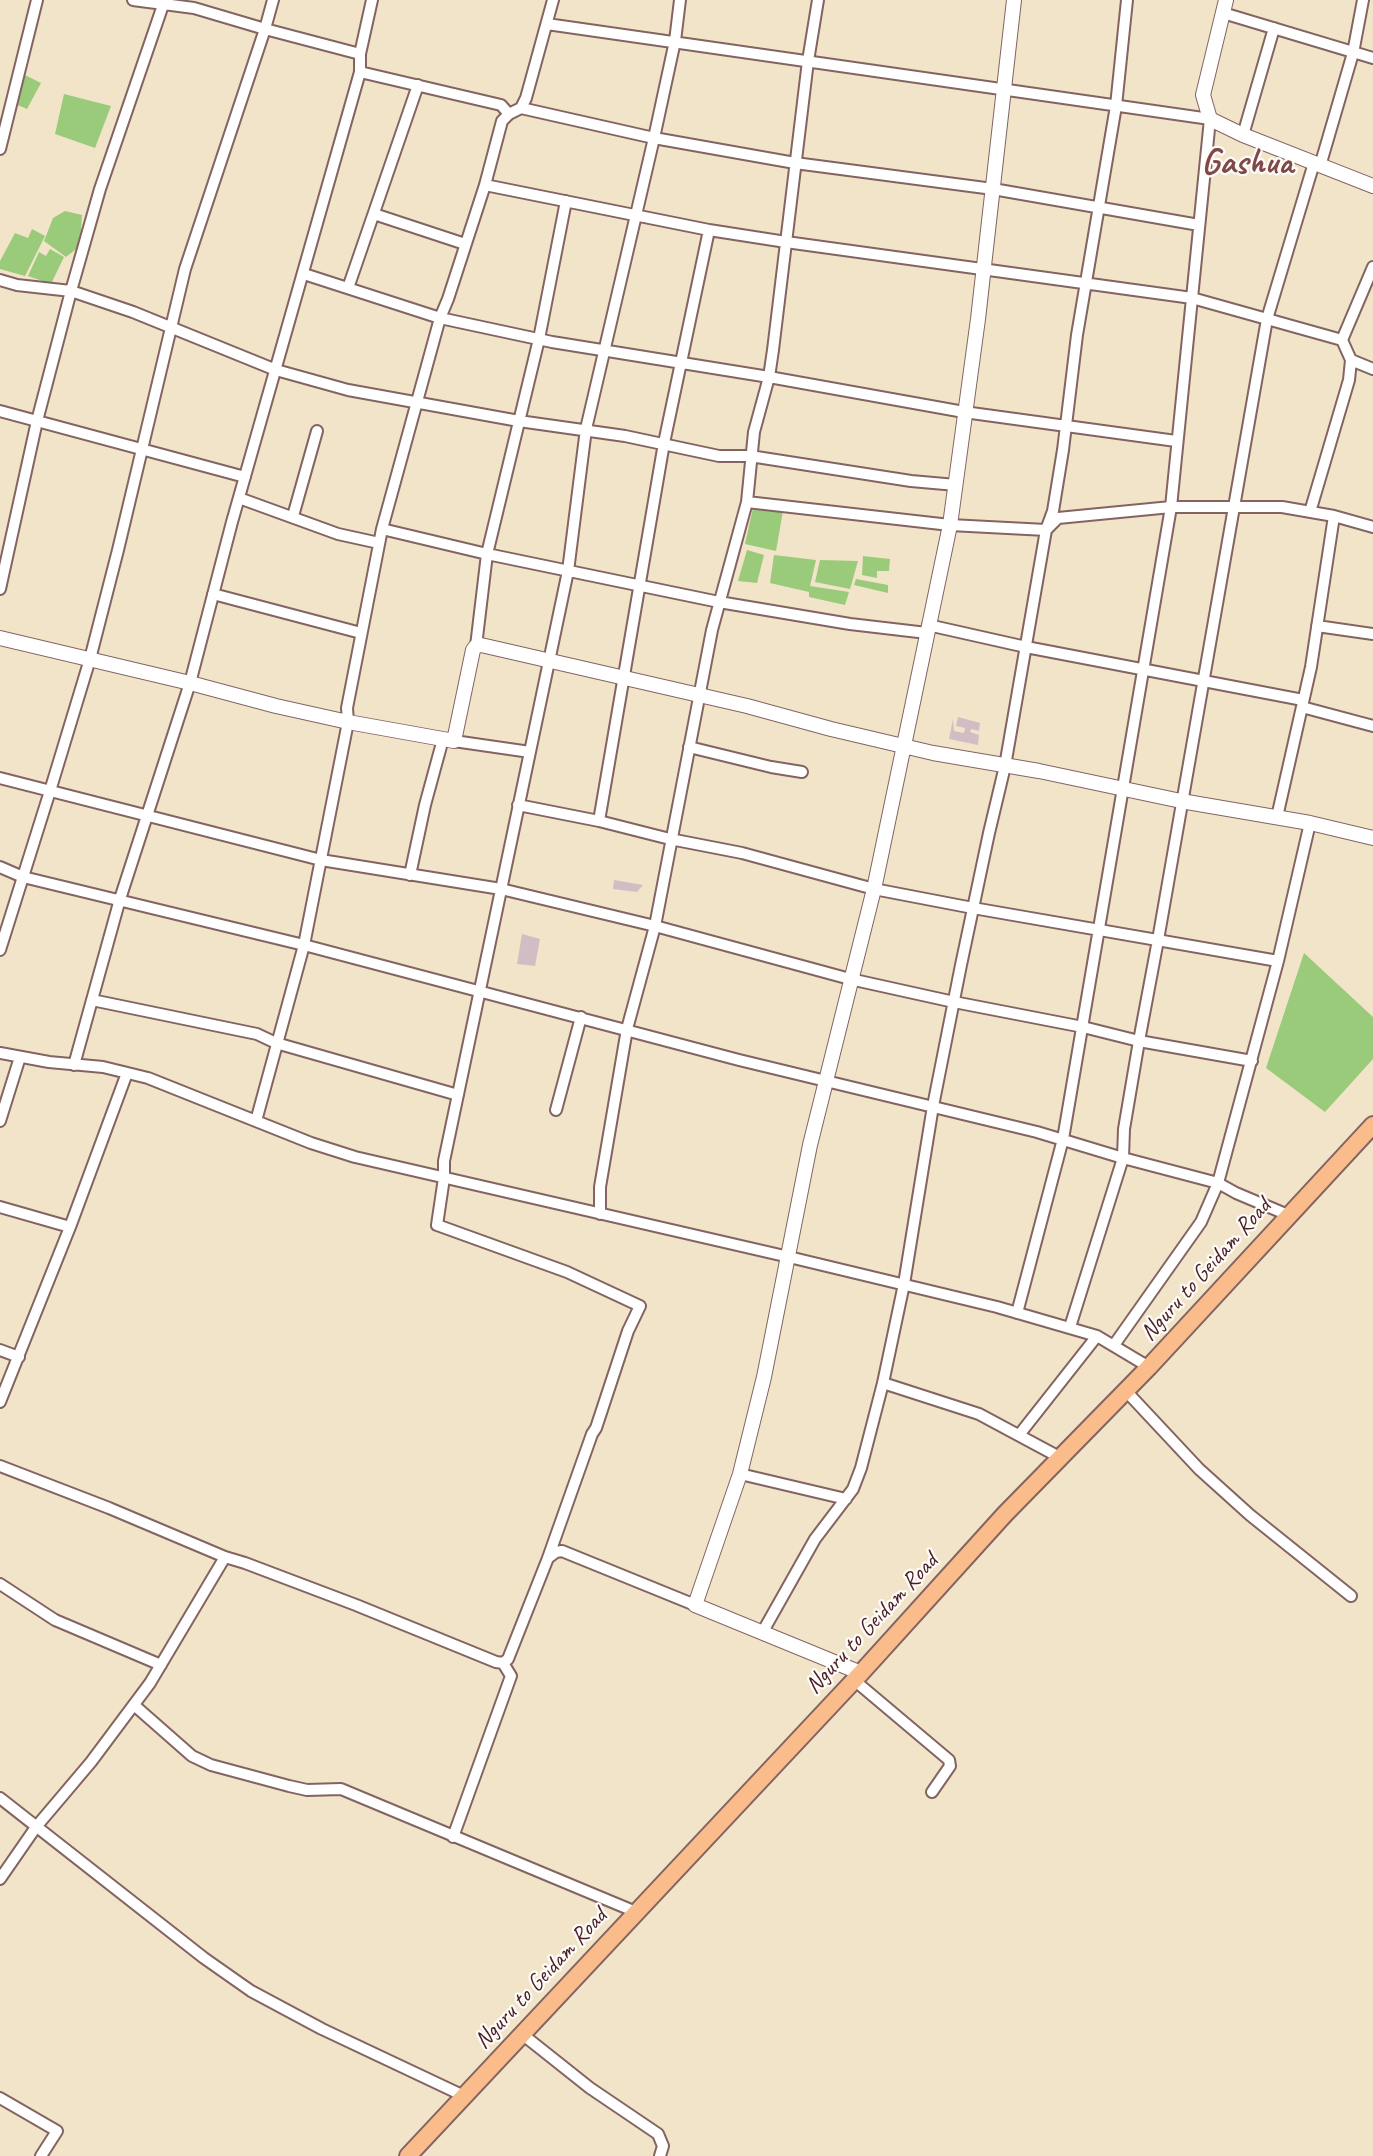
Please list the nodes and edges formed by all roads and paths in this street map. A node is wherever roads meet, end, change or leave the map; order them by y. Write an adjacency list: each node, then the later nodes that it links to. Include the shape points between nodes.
1 (37, 0): 31 (street)
2 (133, 0): 12 (street)
3 (273, 0): 16 (street)
4 (372, 0): 19 (street)
5 (553, 0): 14 (street)
6 (680, 0): 17 (street)
7 (818, 0): 21 (street)
8 (1014, 0): 24 (street)
9 (1127, 0): 25 (street)
10 (1363, 0): 18 (street)
11 (195, 4): 12 (street); 16 (street)
12 (164, 5): 51 (street, via 100,189)
13 (1224, 6): 15 (street); 28 (street, via 1203,94)
14 (547, 24): 17 (street); 26 (street)
15 (1274, 28): 18 (street); 29 (street)
16 (266, 29): 19 (street); 55 (street, via 204,210)
17 (675, 41): 21 (street); 30 (street)
18 (1353, 53): 20 (street); 33 (street)
19 (360, 54): 22 (street)
20 (1373, 58)
21 (808, 61): 24 (street); 32 (street)
22 (360, 72): 23 (street); 47 (street)
23 (418, 85): 27 (street, via 501,105); 39 (street)
24 (1004, 88): 25 (street); 36 (street)
25 (1116, 106): 28 (street); 38 (street)
26 (520, 108): 27 (street); 30 (street)
27 (509, 114): 34 (street, via 502,121)
28 (1210, 119): 29 (street); 41 (street)
29 (1243, 135): 33 (street)
30 (654, 138): 32 (street); 40 (street)
31 (0, 148)
32 (795, 163): 36 (street); 43 (street)
33 (1317, 164): 35 (street); 54 (street)
34 (485, 185): 37 (street); 44 (street)
35 (1373, 186)
36 (993, 189): 38 (street); 46 (street)
37 (566, 201): 40 (street); 56 (street)
38 (1098, 208): 41 (street); 49 (street)
39 (374, 214): 44 (street); 50 (street)
40 (635, 215): 42 (street); 58 (street)
41 (1199, 225): 52 (street)
42 (709, 230): 43 (street); 60 (street)
43 (786, 242): 46 (street); 63 (street)
44 (465, 244): 53 (street)
45 (1373, 267): 57 (street)
46 (983, 270): 49 (street); 66 (street)
47 (304, 274): 50 (street); 62 (street)
48 (0, 280): 51 (street)
49 (1086, 284): 52 (street); 69 (street)
50 (348, 288): 53 (street)
51 (71, 291): 55 (street); 68 (street)
52 (1192, 298): 54 (street); 72 (street)
53 (440, 318): 56 (street); 64 (street)
54 (1267, 319): 57 (street); 80 (street)
55 (170, 327): 62 (street); 74 (street)
56 (539, 339): 58 (street); 67 (street)
57 (1342, 340): 59 (street)
58 (604, 349): 60 (street); 70 (street)
59 (1352, 360): 61 (street); 82 (street)
60 (680, 363): 63 (street); 73 (street)
61 (1373, 369)
62 (276, 370): 64 (street); 76 (street)
63 (769, 377): 66 (street); 75 (street)
64 (416, 403): 67 (street); 87 (street)
65 (0, 411): 68 (street)
66 (964, 412): 69 (street); 77 (street)
67 (519, 421): 70 (street); 90 (street)
68 (37, 422): 74 (street); 93 (street)
69 (1066, 426): 72 (street); 88 (street, via 1053,511)
70 (586, 429): 73 (street); 91 (street)
71 (318, 431): 83 (street)
72 (1176, 441): 81 (street)
73 (664, 443): 75 (street, via 719,456); 92 (street)
74 (141, 450): 76 (street); 103 (street)
75 (750, 456): 77 (street); 79 (street)
76 (245, 477): 78 (street)
77 (956, 485): 85 (street)
78 (239, 498): 83 (street); 94 (street)
79 (747, 502): 85 (street); 95 (street)
80 (1234, 506): 81 (street); 82 (street); 107 (street)
81 (1171, 507): 88 (street, via 1058,518); 105 (street)
82 (1310, 512): 84 (street)
83 (292, 516): 89 (street, via 338,534)
84 (1334, 516): 86 (street); 96 (street)
85 (950, 525): 88 (street); 97 (street)
86 (1373, 527)
87 (382, 529): 89 (street); 90 (street)
88 (1046, 530): 102 (street)
89 (379, 543): 98 (street)
90 (487, 554): 91 (street); 101 (street)
91 (568, 571): 92 (street); 104 (street)
92 (639, 586): 95 (street); 106 (street)
93 (0, 588)
94 (213, 594): 98 (street); 108 (street)
95 (719, 602): 97 (street, via 850,624); 109 (street)
96 (1317, 626): 99 (street); 110 (street)
97 (927, 629): 102 (street); 114 (street)
98 (361, 633): 111 (street, via 347,708)
99 (1373, 634)
100 (0, 638): 103 (street)
101 (476, 646): 104 (street); 113 (street)
102 (1026, 647): 105 (street); 117 (street)
103 (90, 659): 108 (street); 121 (street)
104 (550, 660): 106 (street); 116 (street)
105 (1144, 669): 107 (street); 120 (street)
106 (623, 677): 109 (street); 126 (street)
107 (1204, 681): 110 (street); 122 (street)
108 (190, 683): 111 (street); 124 (street)
109 (699, 694): 114 (street); 115 (street)
110 (1303, 703): 112 (street); 125 (street)
111 (348, 722): 113 (street); 130 (street)
112 (1373, 726)
113 (448, 740): 116 (street); 132 (street, via 425,805)
114 (903, 746): 117 (street); 134 (street)
115 (689, 747): 118 (street); 129 (street)
116 (530, 752): 123 (street)
117 (1005, 766): 120 (street); 137 (street)
118 (802, 772)
119 (0, 778): 121 (street)
120 (1124, 790): 122 (street); 139 (street)
121 (51, 791): 124 (street); 133 (street)
122 (1181, 801): 125 (street); 140 (street)
123 (518, 805): 126 (street); 135 (street)
124 (148, 814): 130 (street); 136 (street)
125 (1277, 817): 127 (street)
126 (599, 821): 129 (street)
127 (1310, 823): 128 (street); 143 (street)
128 (1373, 838)
129 (670, 839): 134 (street); 138 (street)
130 (321, 860): 132 (street); 141 (street)
131 (0, 867): 133 (street)
132 (410, 875): 135 (street)
133 (23, 877): 136 (street); 142 (street)
134 (874, 888): 137 (street); 144 (street)
135 (501, 889): 138 (street); 145 (street)
136 (120, 900): 141 (street); 146 (street)
137 (973, 908): 139 (street); 147 (street)
138 (655, 926): 144 (street); 150 (street)
139 (1101, 929): 140 (street); 149 (street)
140 (1158, 940): 143 (street); 151 (street)
141 (304, 945): 145 (street); 152 (street)
142 (0, 950)
143 (1278, 961): 155 (street)
144 (850, 979): 147 (street); 158 (street)
145 (480, 991): 148 (street); 159 (street)
146 (92, 1000): 152 (street, via 257,1034); 156 (street)
147 (954, 1002): 149 (street); 160 (street)
148 (581, 1017): 150 (street); 161 (street)
149 (1083, 1027): 151 (street); 165 (street)
150 (627, 1029): 158 (street); 170 (street, via 600,1187)
151 (1139, 1041): 155 (street); 166 (street)
152 (276, 1043): 159 (street); 163 (street)
153 (0, 1053): 154 (street)
154 (20, 1057): 156 (street); 162 (street)
155 (1252, 1061): 168 (street)
156 (74, 1065): 157 (street)
157 (127, 1073): 163 (street); 172 (street)
158 (825, 1080): 160 (street); 173 (street)
159 (458, 1095): 167 (street)
160 (933, 1106): 165 (street); 174 (street)
161 (556, 1110)
162 (0, 1121)
163 (256, 1121): 167 (street, via 355,1157)
164 (1373, 1125): 171 (main road, Nguru to Geidam Road)
165 (1063, 1140): 166 (street); 175 (street)
166 (1123, 1158): 168 (street); 176 (street)
167 (444, 1178): 170 (street); 191 (street, via 437,1225 567,1272 640,1306 628,1330)
168 (1218, 1183): 171 (street); 178 (street, via 1201,1222)
169 (0, 1207): 172 (street)
170 (600, 1214): 173 (street)
171 (1288, 1215): 181 (main road, Nguru to Geidam Road)
172 (70, 1227): 180 (street)
173 (789, 1257): 174 (street); 188 (street)
174 (904, 1284): 175 (street); 182 (street)
175 (1017, 1313): 176 (street)
176 (1070, 1327): 177 (street)
177 (1097, 1336): 178 (street); 185 (street)
178 (1114, 1344): 181 (street)
179 (0, 1350): 180 (street)
180 (19, 1357): 184 (street)
181 (1149, 1367): 183 (main road, Nguru to Geidam Road)
182 (883, 1383): 185 (street, via 979,1414); 189 (street, via 861,1468)
183 (1126, 1391): 186 (main road, Nguru to Geidam Road); 193 (street, via 1199,1469)
184 (0, 1402)
185 (1019, 1435): 186 (street)
186 (1060, 1458): 198 (main road, Nguru to Geidam Road)
187 (0, 1466): 190 (street)
188 (740, 1474): 189 (street); 194 (street)
189 (846, 1499): 195 (street, via 815,1539)
190 (225, 1557): 196 (street); 197 (street)
191 (549, 1557): 194 (street, via 562,1551); 196 (street)
192 (0, 1584): 197 (street, via 55,1620)
193 (1351, 1596)
194 (695, 1605): 195 (street)
195 (762, 1633): 198 (street)
196 (503, 1663): 203 (street, via 511,1676)
197 (161, 1665): 199 (street)
198 (857, 1677): 200 (street, via 949,1760 950,1766); 205 (main road, Nguru to Geidam Road)
199 (134, 1705): 202 (street); 203 (street, via 192,1756 211,1765 307,1790 341,1790)
200 (932, 1792)
201 (0, 1798): 202 (street)
202 (36, 1827): 204 (street); 207 (street, via 250,1991)
203 (453, 1837): 205 (street)
204 (0, 1879)
205 (636, 1912): 206 (main road, Nguru to Geidam Road)
206 (522, 2034): 207 (main road, Nguru to Geidam Road); 211 (street, via 590,2088 658,2134 663,2146)
207 (464, 2096): 210 (main road, Nguru to Geidam Road)
208 (0, 2098): 209 (street, via 57,2131)
209 (41, 2156)
210 (408, 2156)
211 (660, 2156)

